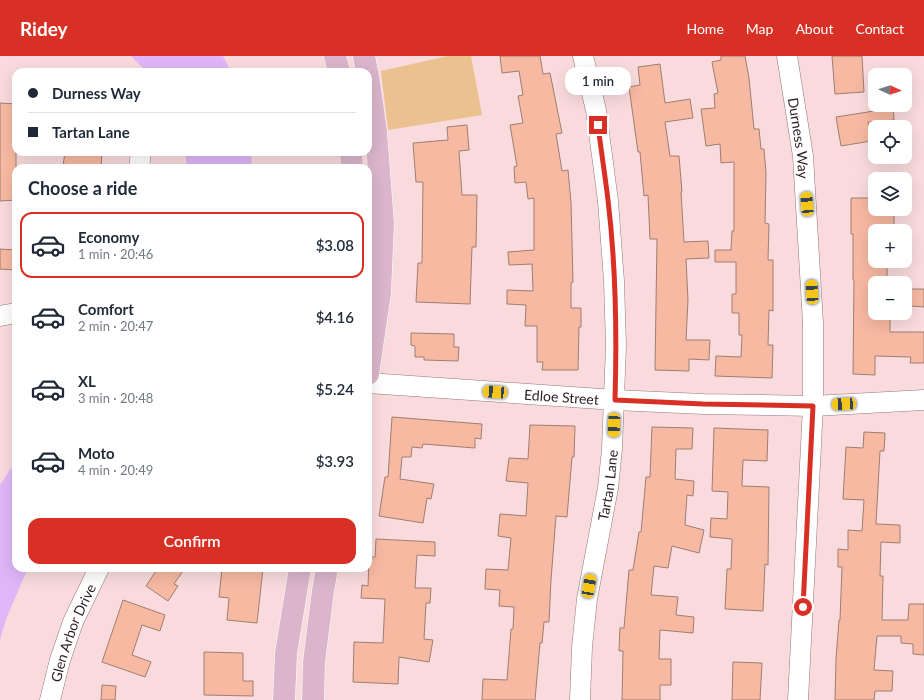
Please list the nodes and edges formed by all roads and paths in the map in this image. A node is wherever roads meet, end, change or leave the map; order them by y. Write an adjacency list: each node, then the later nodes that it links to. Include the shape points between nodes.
1 (335, 56): 5 (main road)
2 (364, 56): 6 (main road)
3 (583, 56): 12 (street, Tartan Lane, via 596,110 608,201 614,281)
4 (787, 56): 14 (street, Durness Way, via 803,156 807,204 813,323)
5 (338, 68)
6 (367, 68)
7 (372, 131): 10 (main road, via 383,224 380,293)
8 (12, 314): 9 (street)
9 (0, 316)
10 (372, 347)
11 (372, 383): 12 (street, Edloe Street)
12 (615, 400): 14 (street, Edloe Street); 21 (street, Tartan Lane, via 608,488 587,599)
13 (924, 400): 14 (street, Edloe Street)
14 (813, 406): 22 (street, Durness Way)
15 (98, 572): 18 (street, Glen Arbor Drive, via 73,622)
16 (299, 572): 19 (main road, via 286,653)
17 (326, 572): 20 (main road, via 314,662)
18 (50, 700)
19 (284, 700)
20 (313, 700)
21 (580, 700)
22 (798, 700)

